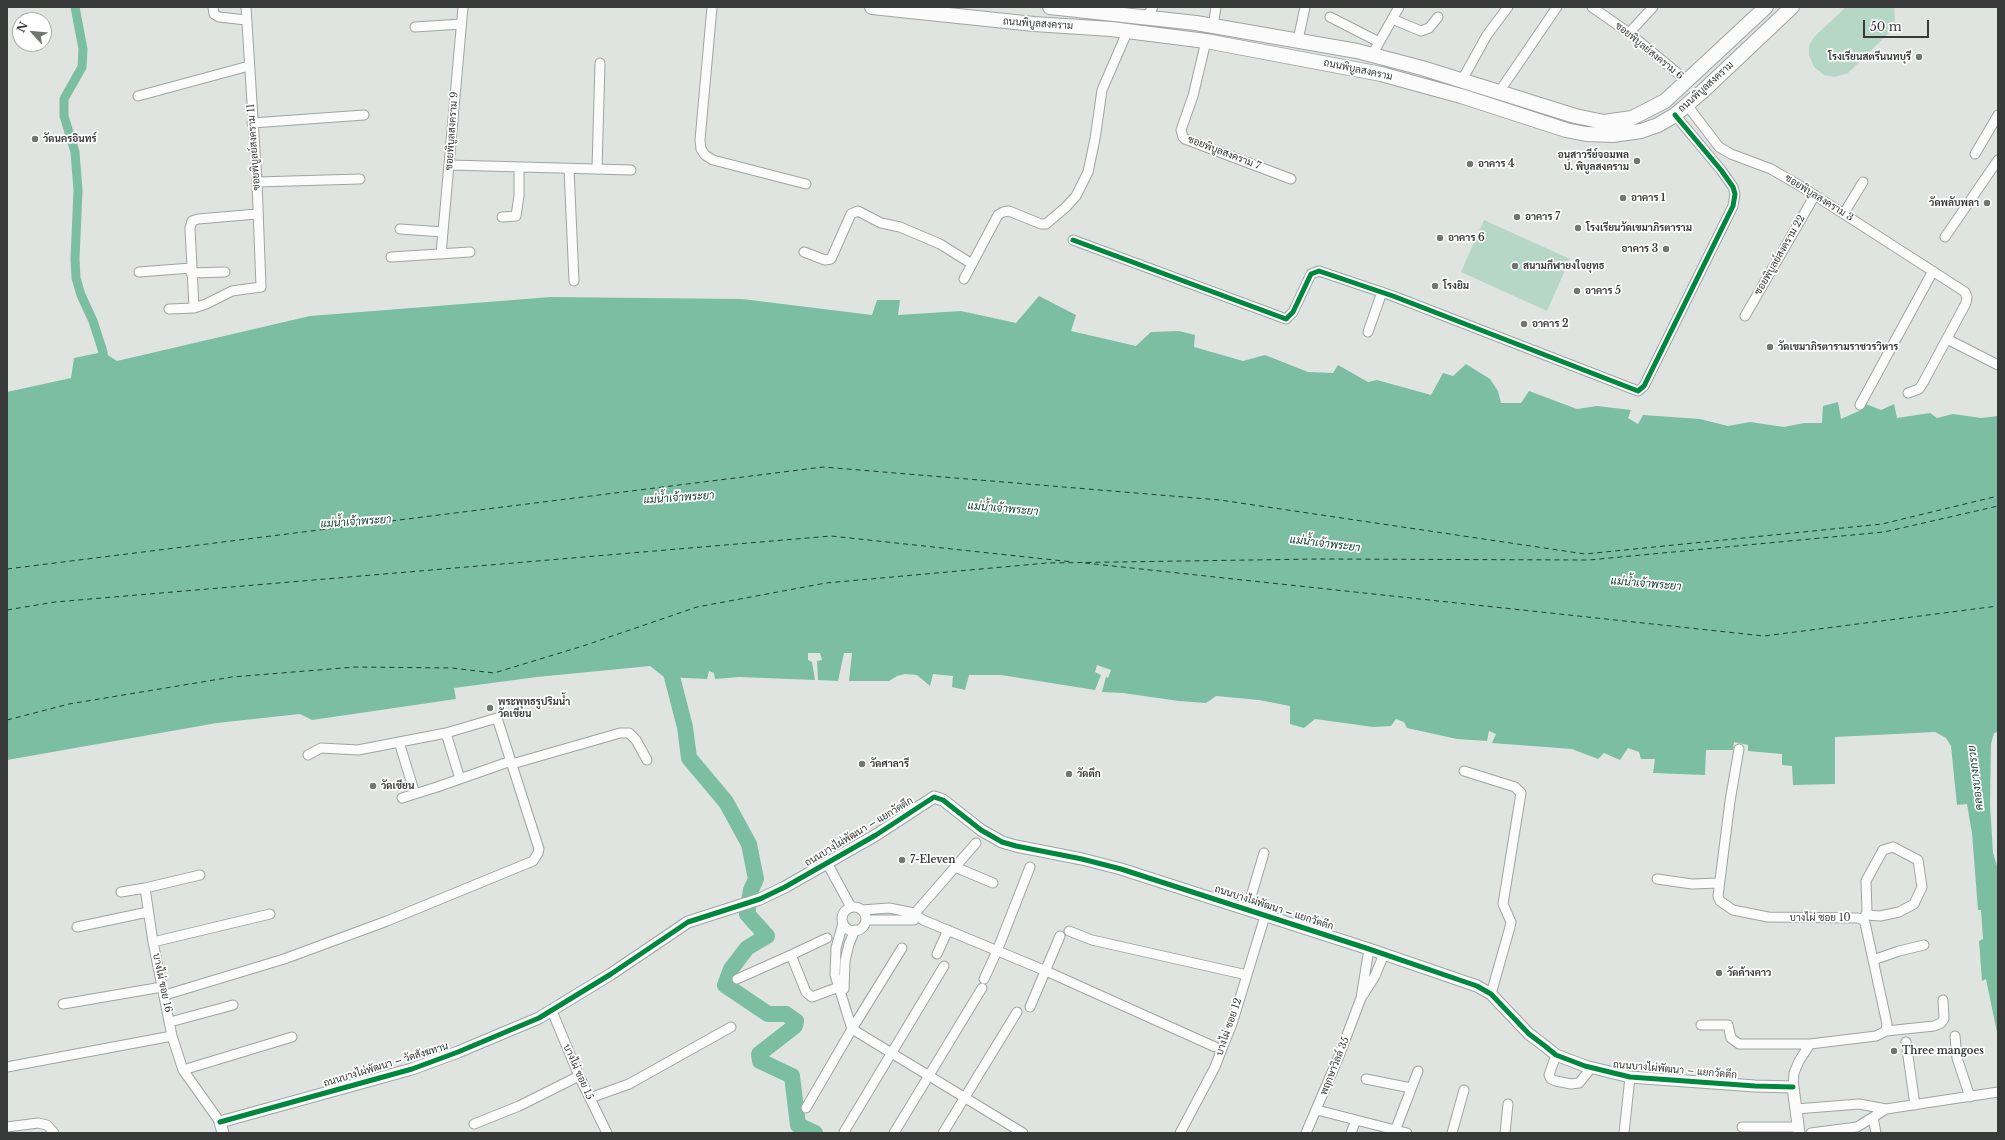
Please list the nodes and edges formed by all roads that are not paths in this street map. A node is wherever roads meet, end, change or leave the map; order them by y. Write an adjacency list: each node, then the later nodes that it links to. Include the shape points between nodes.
1 (213, 7): 21 (street, via 214,14 219,17)
2 (246, 7): 21 (street, ซอยพิบูลย์สงคราม 11)
3 (463, 7): 22 (street, ซอยพิบูลสงคราม 9)
4 (712, 7): 57 (street, via 701,149 705,156 713,160)
5 (872, 7): 23 (main road, ถนนพิบูลสงคราม)
6 (1050, 7): 16 (main road, ถนนพิบูลสงคราม); 23 (street)
7 (1216, 7): 24 (street)
8 (1305, 7): 29 (street)
9 (1399, 7): 20 (street)
10 (1508, 7): 35 (street, via 1487,35)
11 (1557, 7): 37 (street)
12 (1593, 7): 28 (street, ซอยพิบูลย์สงคราม 6)
13 (1653, 7): 28 (street)
14 (1766, 7): 36 (main road, ถนนพิบูลสงคราม)
15 (1792, 7): 39 (main road, ถนนพิบูลสงคราม)
16 (1082, 10): 17 (main road, ถนนพิบูลสงคราม); 26 (main road)
17 (1150, 12): 24 (main road, ถนนพิบูลสงคราม)
18 (1330, 17): 31 (street)
19 (1438, 17): 20 (street, via 1429,28 1421,31)
20 (1392, 19): 31 (street)
21 (246, 20): 34 (street, ซอยพิบูลย์สงคราม 11)
22 (461, 24): 25 (street); 47 (street, ซอยพิบูลสงคราม 9)
23 (1047, 25): 26 (main road, ถนนพิบูลสงคราม)
24 (1213, 26): 29 (main road, ถนนพิบูลสงคราม)
25 (415, 27)
26 (1079, 27): 27 (main road, ถนนพิบูลสงคราม)
27 (1128, 30): 30 (main road, ถนนพิบูลสงคราม); 70 (street, via 1102,90 1088,172 1076,196 1046,224 1009,211 998,215)
28 (1629, 33): 36 (street, ซอยพิบูลย์สงคราม 6)
29 (1298, 40): 32 (main road, ถนนพิบูลสงคราม)
30 (1206, 42): 41 (main road, ถนนพิบูลสงคราม, via 1381,74 1586,134 1613,136 1641,131); 54 (street, ซอยพิบูลสงคราม 7, via 1193,96 1181,130 1183,137)
31 (1379, 42): 32 (street)
32 (1372, 55): 35 (main road, ถนนพิบูลสงคราม)
33 (600, 63): 50 (street)
34 (250, 66): 38 (street); 43 (street, ซอยพิบูลย์สงคราม 11)
35 (1462, 80): 37 (main road, ถนนพิบูลสงคราม)
36 (1687, 81): 37 (main road, ถนนพิบูลสงคราม, via 1665,101 1632,118 1620,121 1592,120)
37 (1499, 92)
38 (138, 96)
39 (1687, 105): 41 (main road, ถนนพิบูลสงคราม); 44 (street, ซอยพิบูลสงคราม 3, via 1712,141)
40 (364, 115): 43 (street)
41 (1675, 115): 48 (street)
42 (1998, 115): 45 (street)
43 (252, 123): 55 (street, ซอยพิบูลย์สงคราม 11)
44 (1722, 150): 48 (street); 58 (street, ซอยพิบูลสงคราม 3, via 1770,169)
45 (1975, 154)
46 (1998, 160): 64 (street)
47 (450, 164): 49 (street); 63 (street, ซอยพิบูลสงคราม 9)
48 (1717, 166): 77 (street, via 1733,187 1735,194 1732,206 1644,386 1638,391)
49 (519, 168): 51 (street); 61 (street, via 516,216)
50 (596, 168): 51 (street); 52 (street)
51 (569, 169): 76 (street)
52 (631, 170)
53 (360, 179): 55 (street)
54 (1291, 179)
55 (257, 182): 60 (street, ซอยพิบูลย์สงคราม 11)
56 (1863, 182): 59 (street)
57 (806, 184)
58 (1815, 195): 59 (street, ซอยพิบูลสงคราม 3); 80 (street, ซอยพิบูลย์สงคราม 22)
59 (1844, 213): 72 (street, ซอยพิบูลสงคราม 3)
60 (257, 214): 71 (street, via 192,221); 78 (street, ซอยพิบูลย์สงคราม 11, via 261,287 232,290)
61 (502, 217)
62 (400, 229): 63 (street)
63 (443, 232): 68 (street, ซอยพิบูลสงคราม 9)
64 (1945, 237)
65 (1073, 240): 77 (street, via 1286,319 1315,271)
66 (470, 252): 68 (street)
67 (804, 252): 70 (street, via 826,260 831,259 851,214 858,211 881,223 900,227 940,244)
68 (441, 254): 69 (street)
69 (391, 258)
70 (972, 264): 75 (street)
71 (191, 271): 73 (street); 74 (street); 78 (street)
72 (1933, 271): 82 (street, ซอยพิบูลสงคราม 3, via 1959,287 1967,297); 85 (street)
73 (139, 272)
74 (225, 272)
75 (964, 279)
76 (574, 281)
77 (1382, 292): 81 (street)
78 (194, 308): 79 (street)
79 (169, 309)
80 (1744, 316)
81 (1368, 332)
82 (1947, 339): 83 (street); 84 (street, via 1919,389)
83 (1998, 365)
84 (1908, 393)
85 (1860, 405)
86 (446, 733): 87 (street); 91 (street, via 497,718); 93 (street)
87 (399, 742): 89 (street, via 358,750 321,748); 94 (street)
88 (1739, 749): 104 (street, บางไผ่ ซอย 10)
89 (308, 755)
90 (647, 760): 91 (street, via 636,740 629,733 620,733)
91 (511, 762): 93 (street); 137 (street, via 539,849 533,861 387,921 284,959)
92 (1464, 771): 138 (street, via 1515,787 1521,793 1503,904 1511,922)
93 (460, 779): 94 (street)
94 (415, 794): 95 (street)
95 (402, 798)
96 (976, 843): 99 (street)
97 (1264, 853): 109 (street)
98 (827, 863): 107 (street); 109 (street, ถนนบางไผ่พัฒนา – แยกวัดตึก, via 930,799 939,797 981,830 1002,842 1121,869); 144 (street, ถนนบางไผ่พัฒนา – แยกวัดตึก, via 760,899 688,922)
99 (955, 867): 103 (street); 113 (street)
100 (1030, 867): 127 (street)
101 (200, 875): 105 (street)
102 (1657, 879): 104 (street, via 1692,884)
103 (992, 883)
104 (1720, 883): 114 (street, บางไผ่ ซอย 10, via 1720,901 1733,910 1768,917)
105 (145, 888): 106 (street); 110 (street, บางไผ่ ซอย 16)
106 (121, 892)
107 (851, 907): 108 (street); 116 (street, via 844,913)
108 (862, 910): 113 (street, via 889,908); 115 (street)
109 (1247, 910): 112 (street, ถนนบางไผ่พัฒนา – แยกวัดตึก)
110 (148, 912): 117 (street); 123 (street, บางไผ่ ซอย 16)
111 (270, 914): 123 (street)
112 (1265, 916): 126 (street, ถนนบางไผ่พัฒนา – แยกวัดตึก); 134 (street, บางไผ่ ซอย 12)
113 (912, 917): 115 (street); 119 (street)
114 (1865, 918): 114 (street, via 1866,881 1883,850 1893,847 1918,860 1922,887 1914,904 1899,912); 131 (street, บางไผ่ ซอย 10)
115 (866, 920): 118 (street, via 860,929)
116 (843, 923): 118 (street); 136 (street, via 834,964)
117 (77, 927)
118 (855, 930): 136 (street, via 845,961)
119 (948, 930): 127 (street); 128 (street)
120 (1069, 931): 134 (street, via 1092,940)
121 (1060, 936): 133 (street)
122 (827, 938): 130 (street)
123 (153, 942): 137 (street, บางไผ่ ซอย 16)
124 (1924, 945): 131 (street)
125 (902, 948): 149 (street)
126 (1369, 949): 129 (street, ถนนบางไผ่พัฒนา – แยกวัดตึก); 139 (street, พฤกษาวิลล์ 35)
127 (997, 951): 133 (street); 164 (street, via 983,984)
128 (937, 954)
129 (1384, 954): 138 (street, ถนนบางไผ่พัฒนา – แยกวัดตึก, via 1477,986); 139 (street, พฤกษาวิลล์ 35, via 1375,976)
130 (791, 955): 135 (street); 136 (street, via 809,996 817,997)
131 (1873, 960): 150 (street, บางไผ่ ซอย 10, via 1887,1024)
132 (944, 966): 157 (street)
133 (1046, 971): 143 (street); 156 (street)
134 (1247, 975): 195 (street, บางไผ่ ซอย 12, via 1215,1067)
135 (737, 979)
136 (841, 986): 149 (street)
137 (163, 991): 141 (street); 146 (street, บางไผ่ ซอย 16)
138 (1491, 994): 158 (street, ถนนบางไผ่พัฒนา – แยกวัดตึก, via 1529,1034)
139 (1361, 998): 179 (street, พฤกษาวิลล์ 35)
140 (1943, 1000): 150 (street, via 1941,1024)
141 (63, 1004)
142 (233, 1005): 146 (street)
143 (1030, 1008)
144 (552, 1011): 163 (street, บางไผ่ ซอย 15); 182 (street, ถนนบางไผ่พัฒนา – วัดสังฆทาน, via 412,1069)
145 (1017, 1012): 173 (street)
146 (170, 1022): 151 (street, บางไผ่ ซอย 16)
147 (1701, 1025): 155 (street, via 1728,1026 1731,1038 1739,1044)
148 (731, 1027): 172 (street, via 629,1084)
149 (852, 1029): 157 (street); 176 (street)
150 (1886, 1031): 155 (street, via 1876,1036)
151 (172, 1036): 159 (street); 161 (street, บางไผ่ ซอย 16)
152 (1955, 1036): 171 (street, via 1957,1058)
153 (292, 1037): 161 (street)
154 (1906, 1042): 175 (street)
155 (1810, 1044): 167 (street, via 1794,1073)
156 (1216, 1047)
157 (890, 1054): 164 (street); 188 (street)
158 (1556, 1055): 160 (street, ถนนบางไผ่พัฒนา – แยกวัดตึก); 160 (street, via 1551,1080 1578,1083)
159 (7, 1067)
160 (1591, 1068): 165 (street, ถนนบางไผ่พัฒนา – แยกวัดตึก)
161 (183, 1070): 182 (street, บางไผ่ ซอย 16)
162 (1418, 1071): 168 (street)
163 (579, 1076): 172 (street, บางไผ่ ซอย 15); 183 (street, via 519,1106)
164 (928, 1076): 173 (street); 192 (street)
165 (1630, 1077): 167 (street, ถนนบางไผ่พัฒนา – แยกวัดตึก); 201 (street)
166 (1366, 1078): 168 (street)
167 (1793, 1087): 177 (street)
168 (1411, 1088): 187 (street)
169 (1464, 1090): 199 (street)
170 (1996, 1093): 171 (street)
171 (1970, 1097): 175 (street)
172 (590, 1098): 191 (street, บางไผ่ ซอย 15)
173 (964, 1098): 193 (street); 194 (street)
174 (1508, 1104): 200 (street)
175 (1915, 1105): 178 (street)
176 (806, 1108)
177 (1796, 1109): 178 (street, via 1859,1104); 186 (street)
178 (1886, 1109): 180 (street)
179 (1317, 1110): 181 (street); 196 (street, พฤกษาวิลล์ 35)
180 (1873, 1117): 202 (street, via 1856,1127); 203 (street)
181 (1356, 1120): 187 (street); 197 (street)
182 (220, 1122): 190 (street)
183 (474, 1124)
184 (7, 1127): 189 (street, via 38,1123 47,1125)
185 (1742, 1128): 186 (street)
186 (1799, 1130)
187 (1392, 1131): 198 (street)
188 (844, 1132)
189 (54, 1133)
190 (223, 1133)
191 (607, 1133)
192 (894, 1133)
193 (943, 1133)
194 (1023, 1133)
195 (1180, 1133)
196 (1306, 1133)
197 (1351, 1133)
198 (1407, 1133)
199 (1452, 1133)
200 (1505, 1133)
201 (1624, 1133)
202 (1811, 1133)
203 (1876, 1133)

